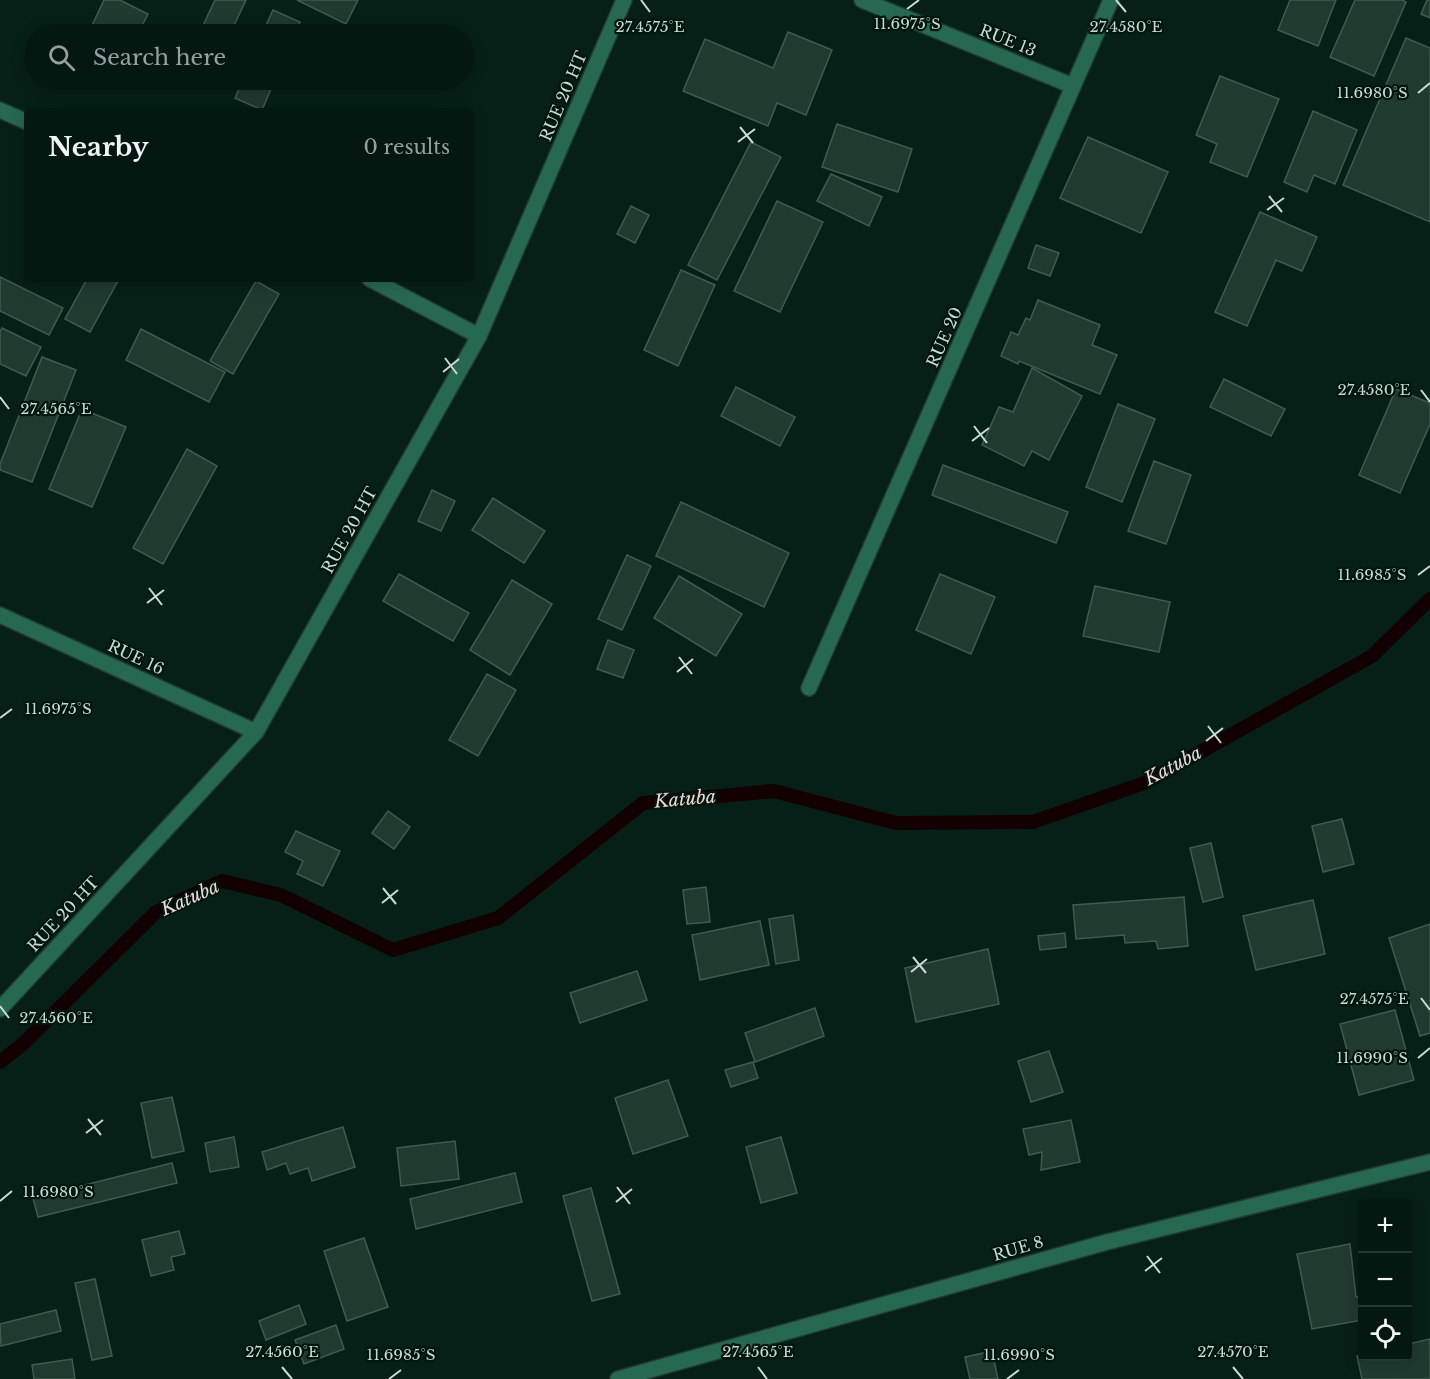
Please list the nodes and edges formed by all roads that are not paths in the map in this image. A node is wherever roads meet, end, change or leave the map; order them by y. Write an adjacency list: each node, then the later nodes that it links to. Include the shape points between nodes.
1 (624, 0): 8 (street, RUE 20 HT)
2 (862, 0): 4 (street, RUE 13)
3 (1111, 0): 4 (street, RUE 20)
4 (1073, 86): 10 (street, RUE 20)
5 (0, 110): 6 (street)
6 (24, 121)
7 (376, 282): 8 (street)
8 (479, 336): 11 (street, RUE 20 HT)
9 (0, 615): 11 (street, RUE 16)
10 (809, 688)
11 (256, 732): 12 (street, RUE 20 HT)
12 (0, 1009)
13 (1430, 1162): 14 (street, RUE 8, via 1107,1242)
14 (618, 1379)

